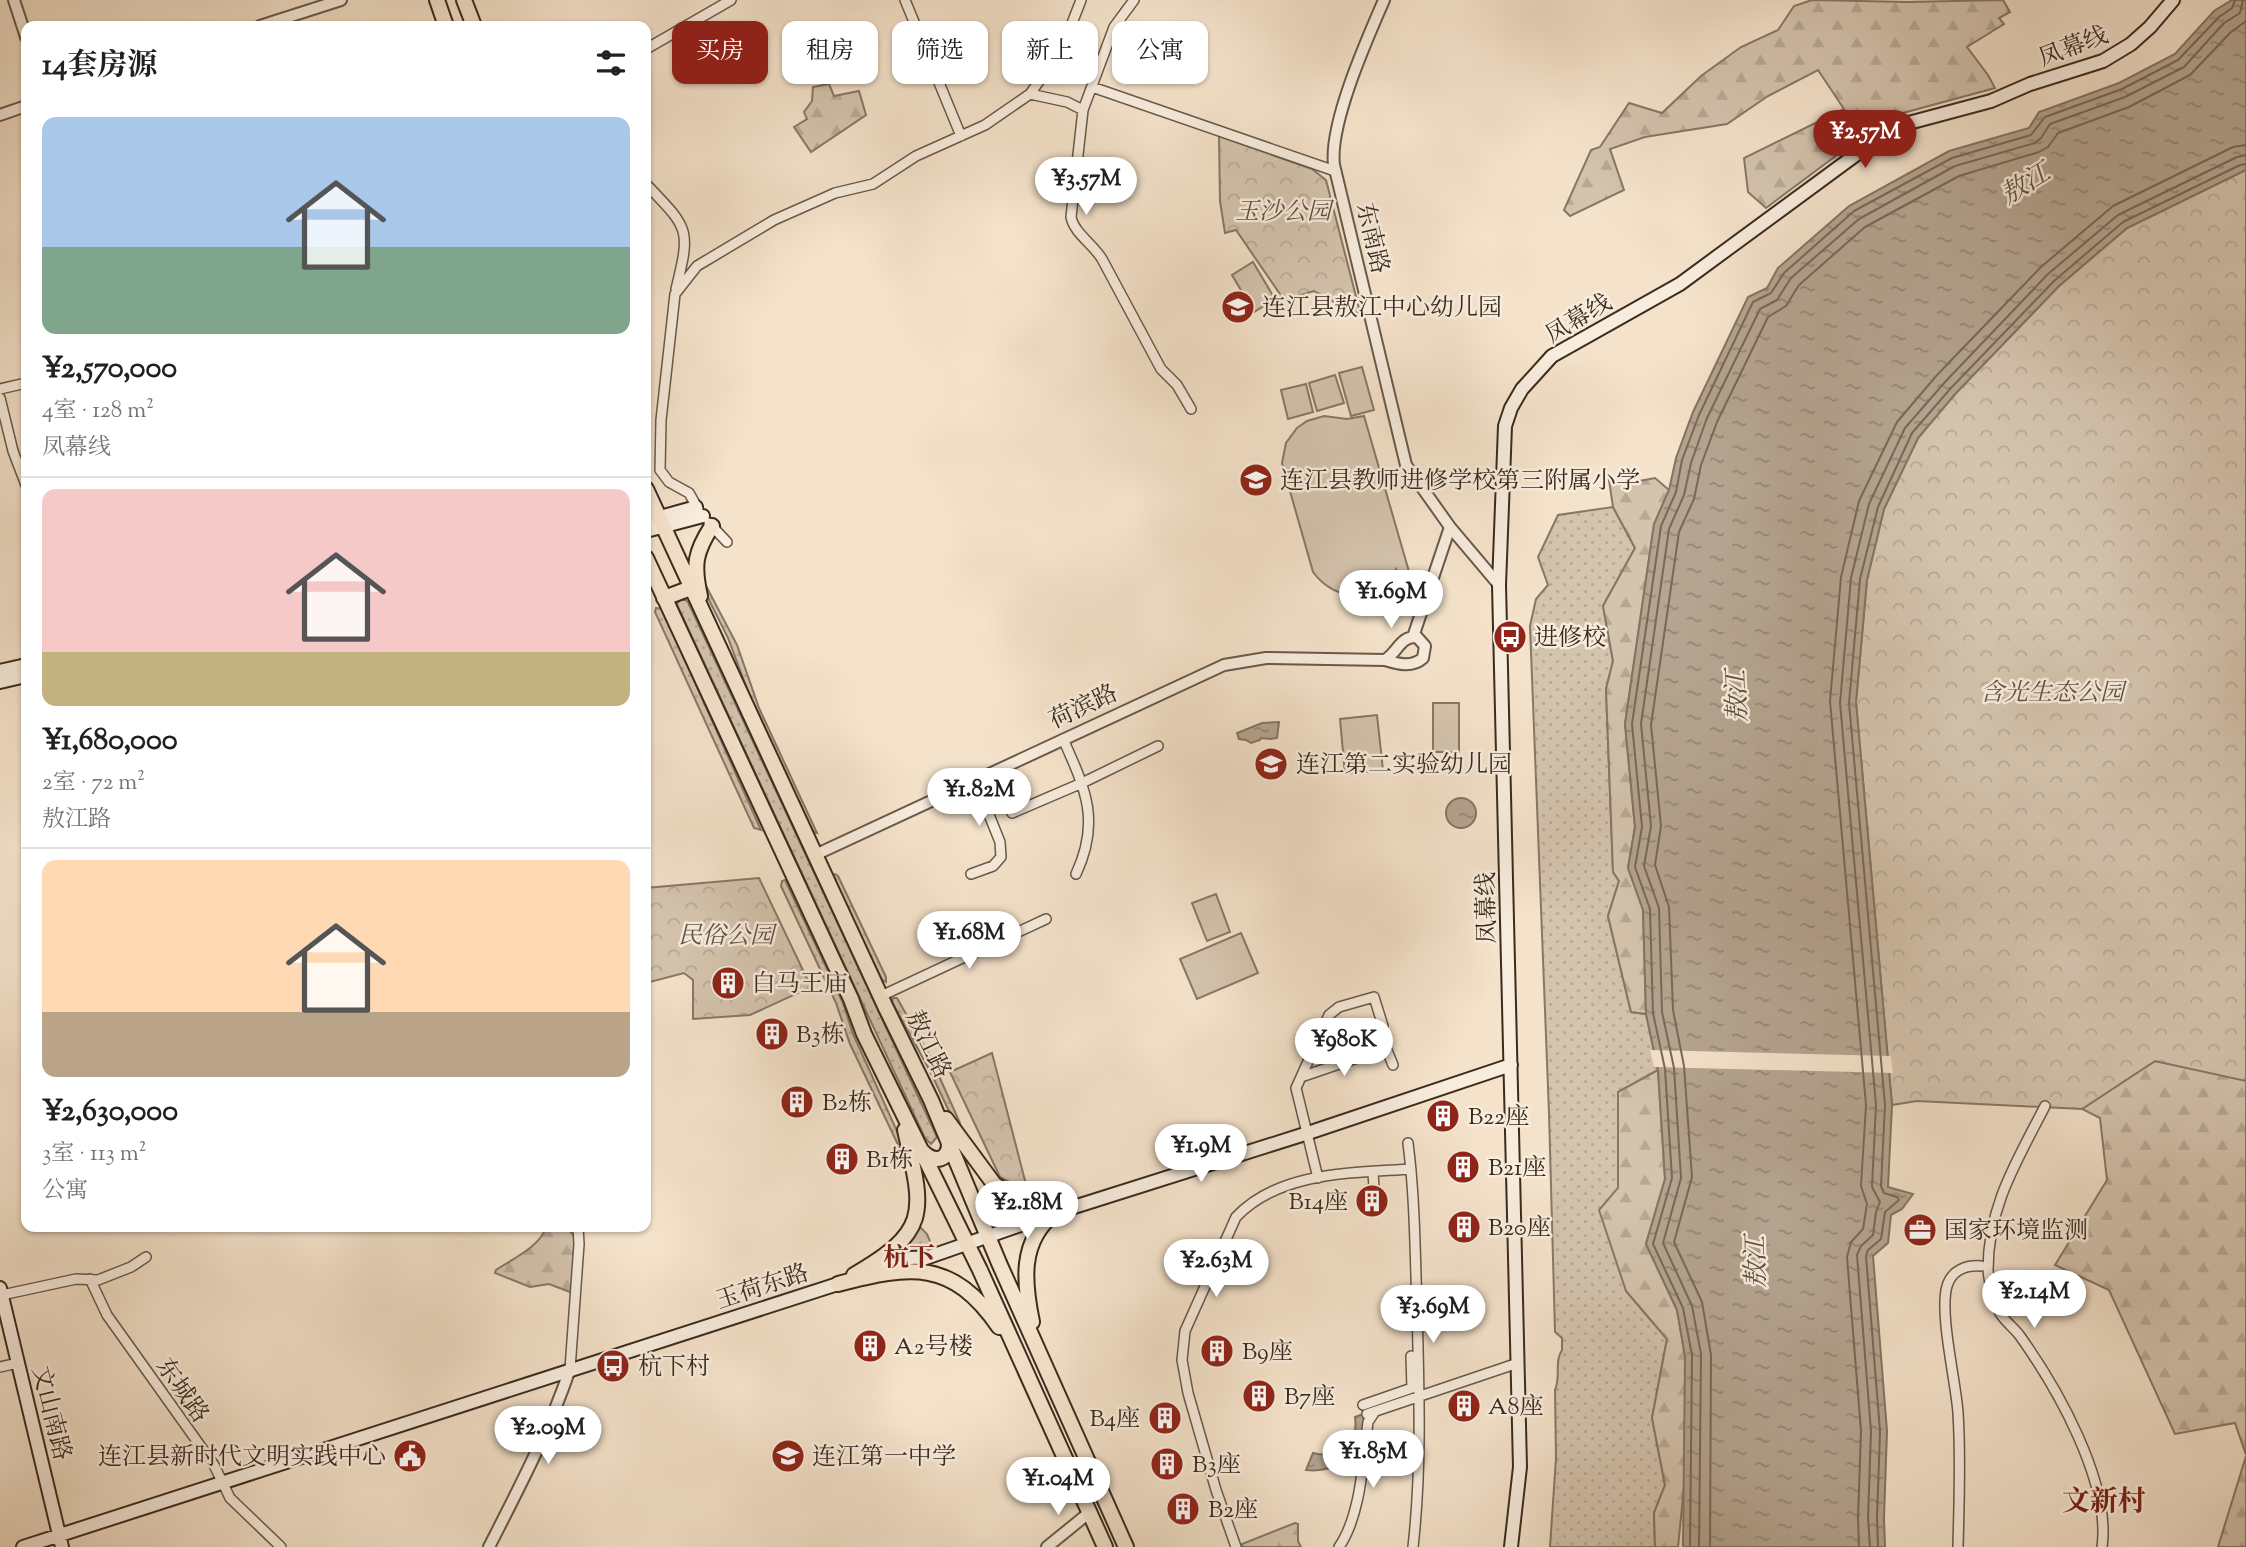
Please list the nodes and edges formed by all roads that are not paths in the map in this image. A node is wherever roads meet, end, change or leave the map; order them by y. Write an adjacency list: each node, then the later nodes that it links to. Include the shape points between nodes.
1 (14, 0): 14 (street)
2 (341, 0): 11 (street)
3 (437, 0): 12 (main road)
4 (731, 0): 15 (street)
5 (905, 0): 21 (street)
6 (1081, 0): 17 (street, via 1062,49)
7 (1134, 0): 16 (street, via 1114,27)
8 (1384, 0): 22 (street, 东南路, via 1338,125)
9 (2173, 0): 35 (main road, 凤幕线, via 2150,27 2103,61 1992,101 1905,124 1880,137 1680,284 1552,356 1522,389 1505,426)
10 (466, 5): 13 (main road)
11 (276, 21)
12 (444, 21)
13 (447, 21)
14 (21, 22)
15 (651, 46)
16 (1092, 87): 19 (street); 22 (street)
17 (1030, 94): 19 (street); 21 (street)
18 (21, 108): 20 (street)
19 (1083, 110): 28 (street, via 1072,222 1098,253 1161,369)
20 (0, 115)
21 (961, 136): 24 (street, via 916,156 873,184 835,193 774,220 696,265)
22 (1335, 171): 32 (street, 东南路, via 1405,459)
23 (651, 189): 24 (street, via 684,229 686,248)
24 (675, 294): 30 (street, via 660,470 669,482 689,493)
25 (21, 384): 26 (street)
26 (0, 389)
27 (0, 398): 29 (street)
28 (1191, 409)
29 (21, 472)
30 (704, 516): 31 (main road); 33 (street); 39 (main road, via 695,565)
31 (655, 522): 36 (main road, 敖江路)
32 (1450, 527): 35 (street, 东南路); 40 (street)
33 (727, 542)
34 (651, 569): 38 (main road)
35 (1499, 585): 60 (main road, 凤幕线)
36 (691, 588): 38 (main road); 39 (main road, 敖江路)
37 (651, 589): 38 (main road)
38 (664, 598): 64 (main road)
39 (705, 614): 51 (main road, 敖江路)
40 (1413, 636): 41 (street, via 1404,639); 41 (street, 荷滨路, via 1425,646 1420,662)
41 (1385, 660): 46 (street, 荷滨路, via 1266,658 1233,663)
42 (21, 666): 43 (main road)
43 (0, 671)
44 (21, 677): 45 (main road)
45 (0, 682)
46 (1063, 739): 48 (street, 荷滨路); 49 (street)
47 (1158, 746): 49 (street)
48 (975, 780): 51 (street, 荷滨路); 52 (street, via 1000,842 1001,857 993,866)
49 (1082, 783): 50 (street); 53 (street, via 1091,822)
50 (1012, 813)
51 (815, 855): 55 (main road, 敖江路)
52 (971, 874)
53 (1076, 874)
54 (1046, 919): 55 (street)
55 (881, 996): 62 (main road, 敖江路)
56 (1335, 1040): 57 (street); 57 (street, via 1383,1026 1374,997 1329,1014); 58 (street)
57 (1315, 1046): 61 (street)
58 (1343, 1063): 59 (street, via 1386,1048); 61 (street)
59 (1393, 1065)
60 (1511, 1065): 65 (main road); 87 (main road, 凤幕线)
61 (1301, 1077): 65 (street, via 1296,1088)
62 (931, 1100): 66 (main road, 敖江路); 73 (main road, via 994,1184 1016,1199)
63 (2045, 1106): 106 (street, via 2002,1190 1988,1273 2000,1315 2019,1334 2064,1405 2079,1441 2094,1478)
64 (901, 1112): 68 (main road); 81 (main road, via 918,1186 916,1219 901,1241 879,1260)
65 (1308, 1133): 71 (street); 73 (main road)
66 (949, 1141): 68 (main road, via 945,1157 937,1161); 75 (main road, 敖江路)
67 (1408, 1143): 69 (street)
68 (921, 1150): 76 (main road)
69 (1411, 1169): 70 (street); 90 (street)
70 (1373, 1172): 71 (street); 72 (street)
71 (1318, 1178): 101 (street, via 1264,1195 1236,1217 1185,1331 1182,1360 1188,1393)
72 (1374, 1188)
73 (1055, 1213): 75 (main road); 83 (main road, via 1031,1242 1025,1271)
74 (578, 1232): 89 (street)
75 (989, 1237): 76 (main road); 83 (main road, 敖江路)
76 (967, 1244): 78 (main road); 85 (main road)
77 (146, 1257): 80 (street, via 98,1280)
78 (922, 1265): 81 (main road); 85 (main road, via 971,1293)
79 (1981, 1266): 105 (street, via 1968,1265 1947,1285 1960,1458)
80 (90, 1279): 82 (street); 92 (street, 东城路, via 107,1315 214,1465)
81 (838, 1284): 89 (main road, 玉荷东路)
82 (1, 1292): 86 (main road, 文山南路)
83 (1039, 1351): 100 (main road, 敖江路)
84 (1411, 1356): 90 (street)
85 (1021, 1359): 93 (main road)
86 (18, 1363): 88 (street); 94 (main road, 文山南路)
87 (1518, 1363): 90 (street); 104 (main road, 凤幕线, via 1520,1467)
88 (0, 1367)
89 (570, 1369): 92 (main road, 玉荷东路); 97 (street, via 537,1453)
90 (1417, 1390): 91 (street); 91 (street, via 1365,1410); 103 (street, via 1419,1497)
91 (1377, 1410): 102 (street, via 1367,1422 1354,1516)
92 (222, 1484): 94 (main road, 玉荷东路); 96 (street, 东城路, via 233,1501)
93 (1090, 1512): 98 (street); 99 (main road)
94 (61, 1541): 95 (main road, 玉荷东路)
95 (23, 1547)
96 (281, 1547)
97 (489, 1547)
98 (1047, 1547)
99 (1105, 1547)
100 (1126, 1547)
101 (1236, 1547)
102 (1339, 1547)
103 (1413, 1547)
104 (1511, 1547)
105 (1958, 1547)
106 (2102, 1547)

